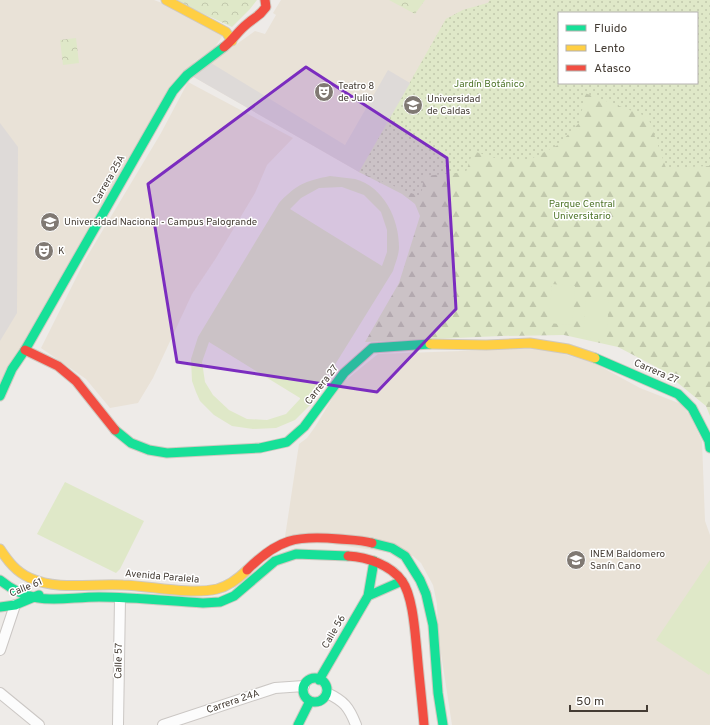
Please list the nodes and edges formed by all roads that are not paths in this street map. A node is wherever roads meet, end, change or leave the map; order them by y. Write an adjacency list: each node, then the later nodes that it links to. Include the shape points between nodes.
1 (166, 0): 3 (street, via 226,32)
2 (265, 0): 3 (street, Carrera 25A, via 266,7 260,16 247,24)
3 (232, 41): 4 (street, Carrera 25A, via 187,75 173,91)
4 (24, 350): 5 (street, Carrera 25A); 6 (street, Carrera 27, via 58,366 76,381 118,433 131,443 149,450 167,452 260,448 287,442 304,427 344,373 372,348 422,344 530,343 585,354 678,394 692,408)
5 (0, 396)
6 (710, 448)
7 (0, 549): 11 (street, Avenida Paralela, via 11,565 21,573 42,583)
8 (374, 561): 10 (street); 12 (street, Calle 56); 14 (street, via 361,557 296,554 275,561 234,596 220,602)
9 (0, 580): 13 (street, via 19,593)
10 (402, 581): 12 (street); 28 (street, via 413,616)
11 (60, 586): 13 (street, Calle 61); 29 (street, Avenida Paralela, via 122,585 202,592 219,589 232,583 269,551 282,543 297,539 357,540 394,550 404,556 418,574 427,595 432,613)
12 (368, 596): 18 (street, Calle 56)
13 (34, 597): 14 (street, via 53,600); 15 (street, Calle 61)
14 (120, 598): 24 (street, Calle 57)
15 (15, 605): 16 (street, Calle 61); 17 (street)
16 (0, 607)
17 (0, 650)
18 (319, 680): 19 (street, via 309,680); 21 (street, via 325,685)
19 (304, 686): 22 (street, via 305,696); 25 (street, Carrera 24A, via 275,688)
20 (0, 693): 23 (street)
21 (326, 693): 22 (street, via 322,700); 27 (street, via 345,704)
22 (310, 701): 26 (street)
23 (39, 725)
24 (118, 725)
25 (163, 725)
26 (298, 725)
27 (356, 725)
28 (424, 725)
29 (443, 725)

